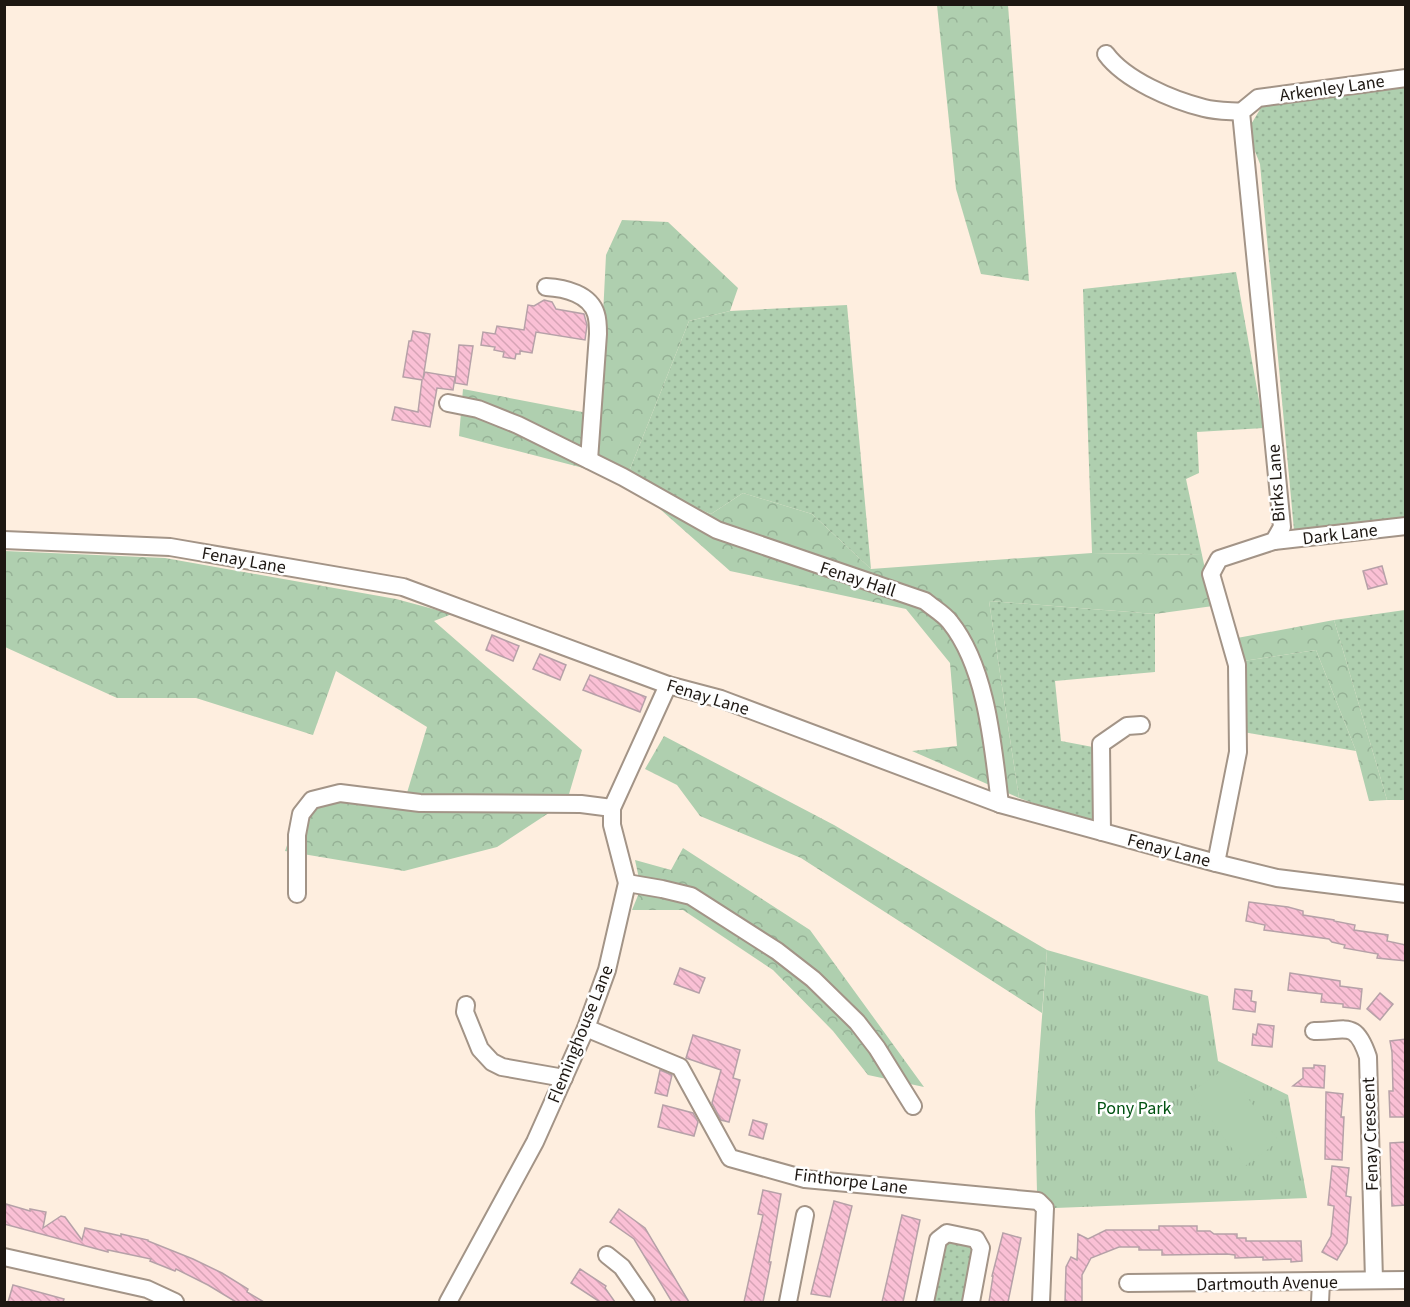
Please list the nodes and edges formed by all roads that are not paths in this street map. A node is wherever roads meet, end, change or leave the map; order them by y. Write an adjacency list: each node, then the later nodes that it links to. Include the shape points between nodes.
1 (1106, 54): 3 (street, via 1130,75 1171,98)
2 (1406, 78): 3 (street, Arkenley Lane, via 1258,98)
3 (1241, 112): 9 (street, Birks Lane, via 1281,527)
4 (546, 287): 6 (street, via 572,291 590,303 596,314)
5 (448, 403): 6 (street, Fenay Hall, via 518,424)
6 (589, 460): 12 (street, Fenay Hall, via 717,530 925,601 950,621 968,650 988,709)
7 (1406, 526): 9 (street, Dark Lane)
8 (4, 540): 10 (street, Fenay Lane, via 170,547 403,586)
9 (1274, 541): 15 (street, Birks Lane, via 1219,559 1211,574 1237,664 1238,752)
10 (668, 684): 12 (street, Fenay Lane, via 721,699); 13 (street)
11 (1141, 725): 14 (street, via 1127,726 1101,744)
12 (1000, 804): 14 (street, Fenay Lane)
13 (612, 808): 16 (street, Fleminghouse Lane, via 612,825); 17 (street, via 581,804 420,803 340,794 312,800 301,814 297,835)
14 (1102, 832): 15 (street, Fenay Lane)
15 (1216, 863): 18 (street, Fenay Lane, via 1277,878)
16 (627, 883): 20 (street, Fleminghouse Lane, via 608,970); 23 (street, via 691,896 777,951 857,1022)
17 (297, 894)
18 (1406, 894)
19 (466, 1005): 22 (street, via 465,1012 480,1049 492,1062)
20 (586, 1028): 22 (street, Fleminghouse Lane); 37 (street, Finthorpe Lane, via 680,1068 730,1158 805,1179 1038,1201 1045,1208)
21 (1314, 1031): 27 (street, Fenay Crescent, via 1349,1030 1357,1035 1368,1057)
22 (564, 1078): 32 (street, Fleminghouse Lane, via 535,1142)
23 (913, 1106)
24 (805, 1215): 34 (street)
25 (607, 1255): 33 (street, via 622,1267)
26 (4, 1257): 31 (street, via 147,1289)
27 (1374, 1280): 28 (street, Dartmouth Avenue); 29 (street, Dartmouth Avenue)
28 (1406, 1280)
29 (1321, 1282): 30 (street, Dartmouth Avenue); 38 (street)
30 (1128, 1283)
31 (175, 1302)
32 (448, 1302)
33 (646, 1302)
34 (788, 1302)
35 (925, 1302): 36 (street, via 939,1240 947,1233 976,1239 981,1248)
36 (971, 1302)
37 (1041, 1302)
38 (1320, 1302)

